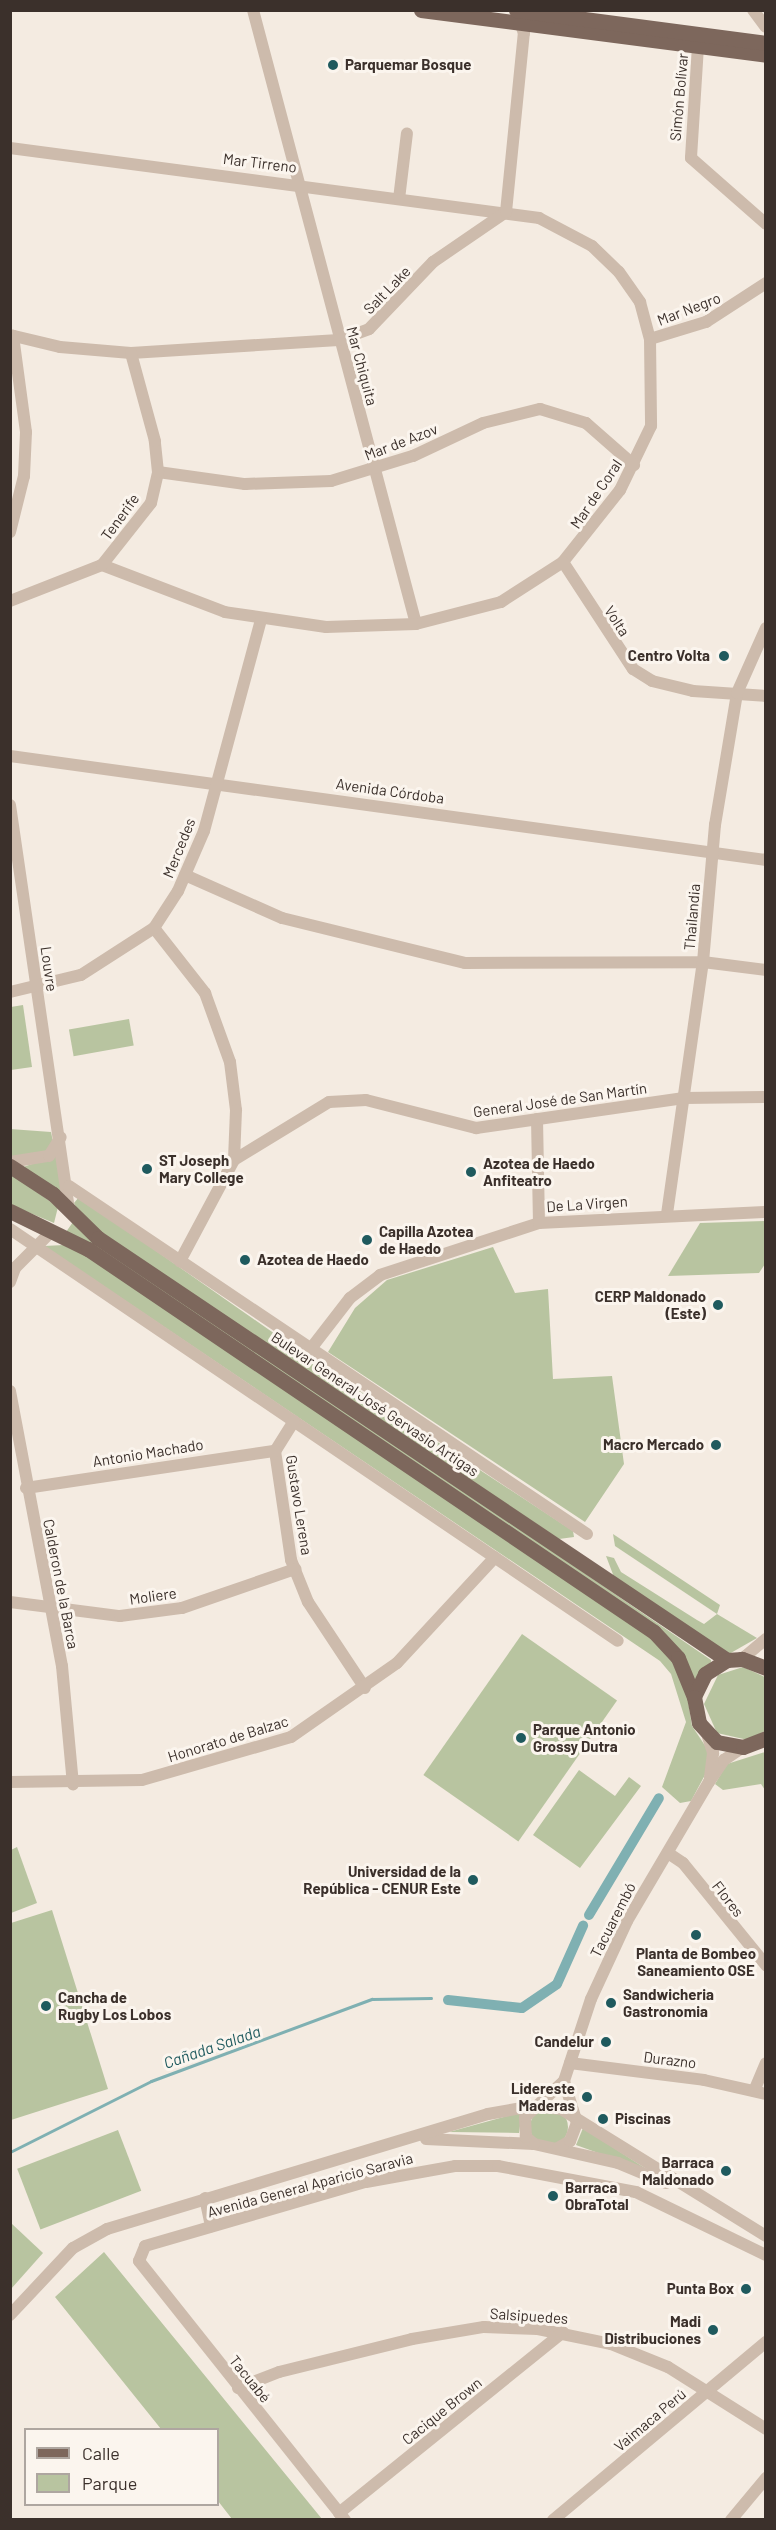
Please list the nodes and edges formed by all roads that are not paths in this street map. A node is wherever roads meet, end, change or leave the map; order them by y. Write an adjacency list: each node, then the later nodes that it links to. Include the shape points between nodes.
1 (253, 10): 11 (street, Mar Chiquita)
2 (422, 10): 4 (main road)
3 (753, 10): 5 (street)
4 (517, 15): 6 (main road); 7 (main road); 13 (street, via 524,33)
5 (765, 27)
6 (765, 43)
7 (698, 46): 8 (main road); 14 (street, Simón Bolívar, via 691,158)
8 (765, 55)
9 (407, 134): 12 (street)
10 (10, 148): 11 (street, Mar Tirreno)
11 (298, 183): 12 (street, Mar Tirreno); 18 (street, Mar Chiquita)
12 (399, 199): 13 (street, Mar Tirreno)
13 (506, 212): 17 (street, Mar de Coral, via 539,218 592,246 640,302); 18 (street, Salt Lake, via 433,262 369,329)
14 (765, 224)
15 (765, 283): 17 (street, Mar Negro, via 706,322)
16 (11, 335): 19 (street); 20 (street, Salt Lake)
17 (650, 339): 23 (street, Mar de Coral, via 653,406)
18 (339, 340): 20 (street, Salt Lake); 24 (street, Mar Chiquita)
19 (14, 353): 22 (street)
20 (131, 353): 25 (street, Tenerife, via 149,404)
21 (10, 364): 22 (street)
22 (21, 378): 26 (street, via 24,476)
23 (634, 465): 24 (street, Mar de Azov, via 586,423 540,409 483,423); 27 (street, Mar de Coral, via 589,536)
24 (374, 470): 25 (street, Mar de Azov, via 286,486); 31 (street, Mar Chiquita)
25 (158, 472): 28 (street, Tenerife, via 151,503)
26 (10, 532)
27 (563, 562): 31 (street, Mar de Coral, via 501,602); 33 (street, Volta, via 633,669 652,681 693,692)
28 (102, 564): 29 (street, Tenerife); 30 (street, Mar de Coral, via 172,595)
29 (10, 601)
30 (261, 620): 31 (street, Mar de Coral, via 366,628); 36 (street, Mercedes)
31 (416, 624)
32 (765, 628): 33 (street, Thailandia)
33 (737, 693): 34 (street, Volta); 38 (street, Thailandia)
34 (765, 696)
35 (10, 756): 36 (street, Avenida Córdoba)
36 (217, 781): 38 (street, Avenida Córdoba); 41 (street, Mercedes)
37 (10, 805): 39 (street, Louvre)
38 (713, 854): 40 (street, Avenida Córdoba); 43 (street, Thailandia)
39 (14, 857): 45 (street, Louvre)
40 (765, 860)
41 (185, 875): 42 (street, Mercedes); 43 (street, via 282,918 465,963)
42 (154, 928): 45 (street, Mercedes, via 81,975); 51 (street, via 188,967 219,1026 236,1110)
43 (703, 962): 44 (street); 48 (street, Thailandia)
44 (765, 970)
45 (36, 988): 46 (street, Mercedes); 50 (street, Louvre)
46 (10, 992)
47 (765, 1096): 48 (street, General José de San Martín)
48 (684, 1098): 49 (street, General José de San Martín); 57 (street, Thailandia)
49 (537, 1119): 51 (street, General José de San Martín, via 476,1128 366,1100 329,1102); 58 (street)
50 (61, 1137): 52 (street, via 49,1156); 53 (street, Louvre)
51 (234, 1160): 62 (street)
52 (10, 1164): 55 (main road, Bulevar General José Gervasio Artigas)
53 (69, 1186): 55 (street, Louvre); 62 (street, Bulevar General José Gervasio Artigas)
54 (10, 1210): 60 (main road)
55 (69, 1210): 60 (main road); 77 (main road, Bulevar General José Gervasio Artigas, via 107,1245)
56 (765, 1212): 57 (street, De La Virgen)
57 (667, 1214): 58 (street, De La Virgen)
58 (539, 1223): 64 (street, De La Virgen, via 380,1275 351,1298)
59 (10, 1229): 61 (street)
60 (50, 1233): 61 (street); 80 (main road, via 87,1249 654,1632 678,1659)
61 (36, 1246): 63 (street, via 15,1268); 66 (street)
62 (180, 1261): 64 (street, Bulevar General José Gervasio Artigas)
63 (10, 1282)
64 (309, 1351): 70 (street, Bulevar General José Gervasio Artigas)
65 (11, 1398): 67 (street, Calderon de la Barca)
66 (294, 1421): 68 (street, Gustavo Lerena); 71 (street)
67 (13, 1423): 69 (street, Calderon de la Barca)
68 (275, 1451): 69 (street, Antonio Machado); 72 (street, Gustavo Lerena)
69 (26, 1488): 74 (street, Calderon de la Barca)
70 (587, 1534)
71 (495, 1557): 76 (street); 79 (street, Honorato de Balzac, via 397,1663)
72 (295, 1569): 74 (street, Moliere, via 182,1608 120,1616); 79 (street, Gustavo Lerena, via 308,1602)
73 (10, 1602): 74 (street, Moliere)
74 (50, 1608): 85 (street, Calderon de la Barca, via 62,1666)
75 (765, 1639): 77 (street)
76 (618, 1641)
77 (734, 1659): 78 (main road, Bulevar General José Gervasio Artigas); 80 (main road, via 705,1674)
78 (765, 1668)
79 (365, 1688): 85 (street, Honorato de Balzac, via 291,1737 142,1780)
80 (694, 1697): 81 (main road)
81 (707, 1734): 82 (main road); 84 (street, Tacuarembó, via 713,1753)
82 (758, 1744): 84 (street, Tacuarembó, via 724,1760)
83 (10, 1782): 85 (street, Honorato de Balzac)
84 (709, 1782): 86 (street, Tacuarembó)
85 (73, 1784)
86 (668, 1852): 87 (street, Flores, via 683,1863); 88 (street, Tacuarembó, via 610,1954)
87 (765, 1965)
88 (570, 2063): 90 (street, Tacuarembó); 91 (street, Durazno)
89 (765, 2063): 91 (street)
90 (564, 2081): 92 (street); 93 (street)
91 (760, 2092)
92 (533, 2106): 93 (street, Avenida General Aparicio Saravia, via 549,2105); 94 (street, Avenida General Aparicio Saravia); 95 (street, via 523,2128)
93 (576, 2119): 96 (street, via 570,2141); 98 (street, Avenida General Aparicio Saravia)
94 (400, 2142): 95 (street, Avenida General Aparicio Saravia, via 452,2138); 97 (street, Avenida General Aparicio Saravia)
95 (534, 2144): 96 (street, Avenida General Aparicio Saravia)
96 (558, 2148): 98 (street, Avenida General Aparicio Saravia, via 618,2163)
97 (205, 2198): 99 (street); 103 (street, Avenida General Aparicio Saravia, via 142,2216 74,2248)
98 (734, 2217): 100 (street, Avenida General Aparicio Saravia)
99 (211, 2226): 101 (street, Avenida General Aparicio Saravia, via 153,2242); 102 (street, Avenida General Aparicio Saravia, via 412,2172 498,2166 636,2192)
100 (765, 2236)
101 (138, 2254): 106 (street, Tacuabé)
102 (765, 2255)
103 (10, 2315)
104 (563, 2332): 106 (street, Salsipuedes, via 510,2327 458,2330 354,2352); 107 (street, Salsipuedes, via 637,2354); 110 (street, Cacique Brown)
105 (765, 2342): 107 (street, Vaimaca Perú)
106 (238, 2388): 110 (street, Tacuabé)
107 (707, 2392): 108 (street, Salsipuedes); 111 (street, Vaimaca Perú)
108 (765, 2429)
109 (765, 2478): 112 (street)
110 (342, 2516)
111 (554, 2520)
112 (731, 2520)

